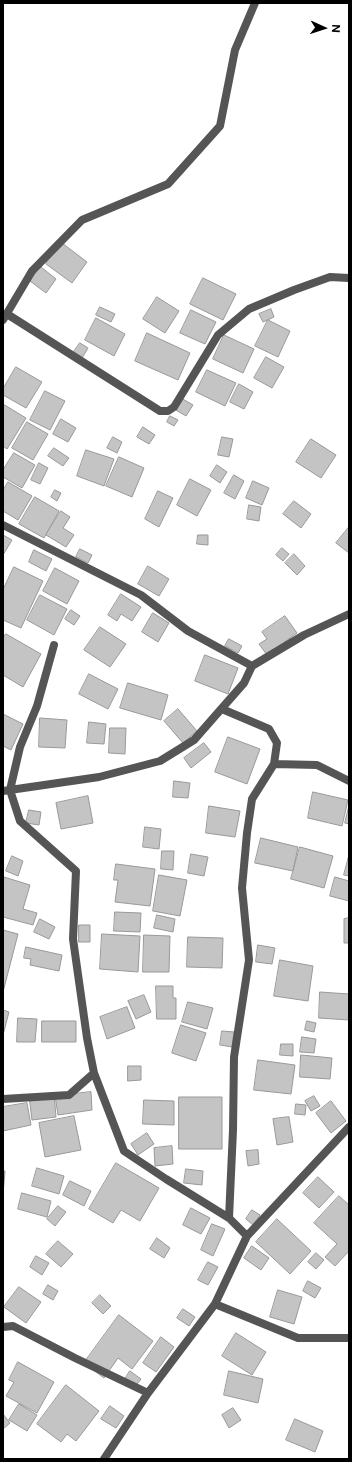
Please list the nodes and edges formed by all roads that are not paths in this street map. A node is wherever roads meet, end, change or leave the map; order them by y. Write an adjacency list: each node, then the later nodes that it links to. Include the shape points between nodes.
1 (255, 3): 3 (street, via 235,50 220,126 168,184 82,220 32,271)
2 (349, 278): 3 (street, via 330,277 249,309 218,335 174,407 168,411 160,411)
3 (5, 317)
4 (3, 525): 7 (street, via 141,595 188,631)
5 (349, 614): 7 (street, via 304,634)
6 (54, 645): 11 (street, via 37,706)
7 (252, 666): 8 (street, via 244,683)
8 (222, 709): 9 (street, via 269,729 277,743); 11 (street, via 194,740 160,761 99,777)
9 (274, 764): 10 (street, via 318,765); 15 (street, via 252,798 247,833 242,888 249,960 234,1057)
10 (349, 781)
11 (6, 790): 12 (street, via 20,821 76,871 73,939)
12 (94, 1073): 13 (street, via 69,1095); 15 (street, via 124,1151)
13 (3, 1099)
14 (349, 1127): 16 (street)
15 (229, 1218): 16 (street)
16 (247, 1236): 17 (street)
17 (215, 1304): 19 (street, via 298,1338); 20 (street)
18 (3, 1327): 20 (street, via 13,1326)
19 (349, 1338)
20 (148, 1393): 21 (street)
21 (104, 1459)

